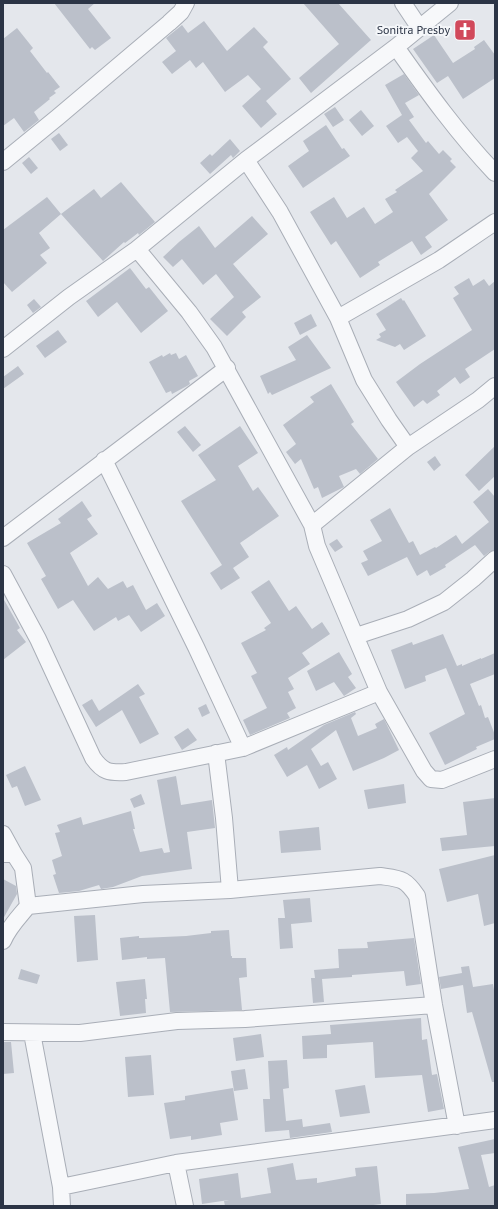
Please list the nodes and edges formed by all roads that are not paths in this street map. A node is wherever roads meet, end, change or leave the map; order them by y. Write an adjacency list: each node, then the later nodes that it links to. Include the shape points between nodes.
1 (186, 3): 7 (street, via 169,24)
2 (403, 3): 4 (street)
3 (450, 3): 4 (street)
4 (419, 27): 5 (street)
5 (396, 47): 6 (street); 8 (street, via 443,113)
6 (246, 160): 10 (street); 11 (street, via 280,212)
7 (3, 162)
8 (495, 173)
9 (495, 222): 11 (street, via 439,260)
10 (138, 248): 12 (street, via 69,297); 13 (street, via 189,312)
11 (338, 318): 15 (street, via 364,380)
12 (3, 350)
13 (227, 368): 16 (street); 17 (street)
14 (495, 386): 15 (street)
15 (408, 447): 17 (street)
16 (104, 460): 18 (street); 23 (street)
17 (312, 525): 21 (street, via 317,546)
18 (3, 538)
19 (495, 559): 21 (street, via 444,602 408,619)
20 (3, 574): 24 (street, via 38,639 100,768 112,773 126,772)
21 (356, 636): 22 (street)
22 (379, 692): 23 (street); 25 (street, via 424,772 431,779 442,780)
23 (243, 748): 24 (street)
24 (216, 753): 28 (street)
25 (495, 759)
26 (3, 834): 27 (street)
27 (9, 854): 29 (street, via 23,868)
28 (230, 890): 29 (street, via 143,894); 31 (street, via 380,876 402,880 417,896)
29 (28, 906): 30 (street)
30 (3, 941)
31 (434, 1005): 33 (street, via 245,1019 177,1021 80,1033); 35 (street)
32 (3, 1032): 33 (street)
33 (32, 1033): 37 (street)
34 (495, 1120): 35 (street)
35 (457, 1126): 36 (street)
36 (176, 1163): 37 (street); 39 (street)
37 (61, 1187): 38 (street)
38 (62, 1206)
39 (185, 1206)

